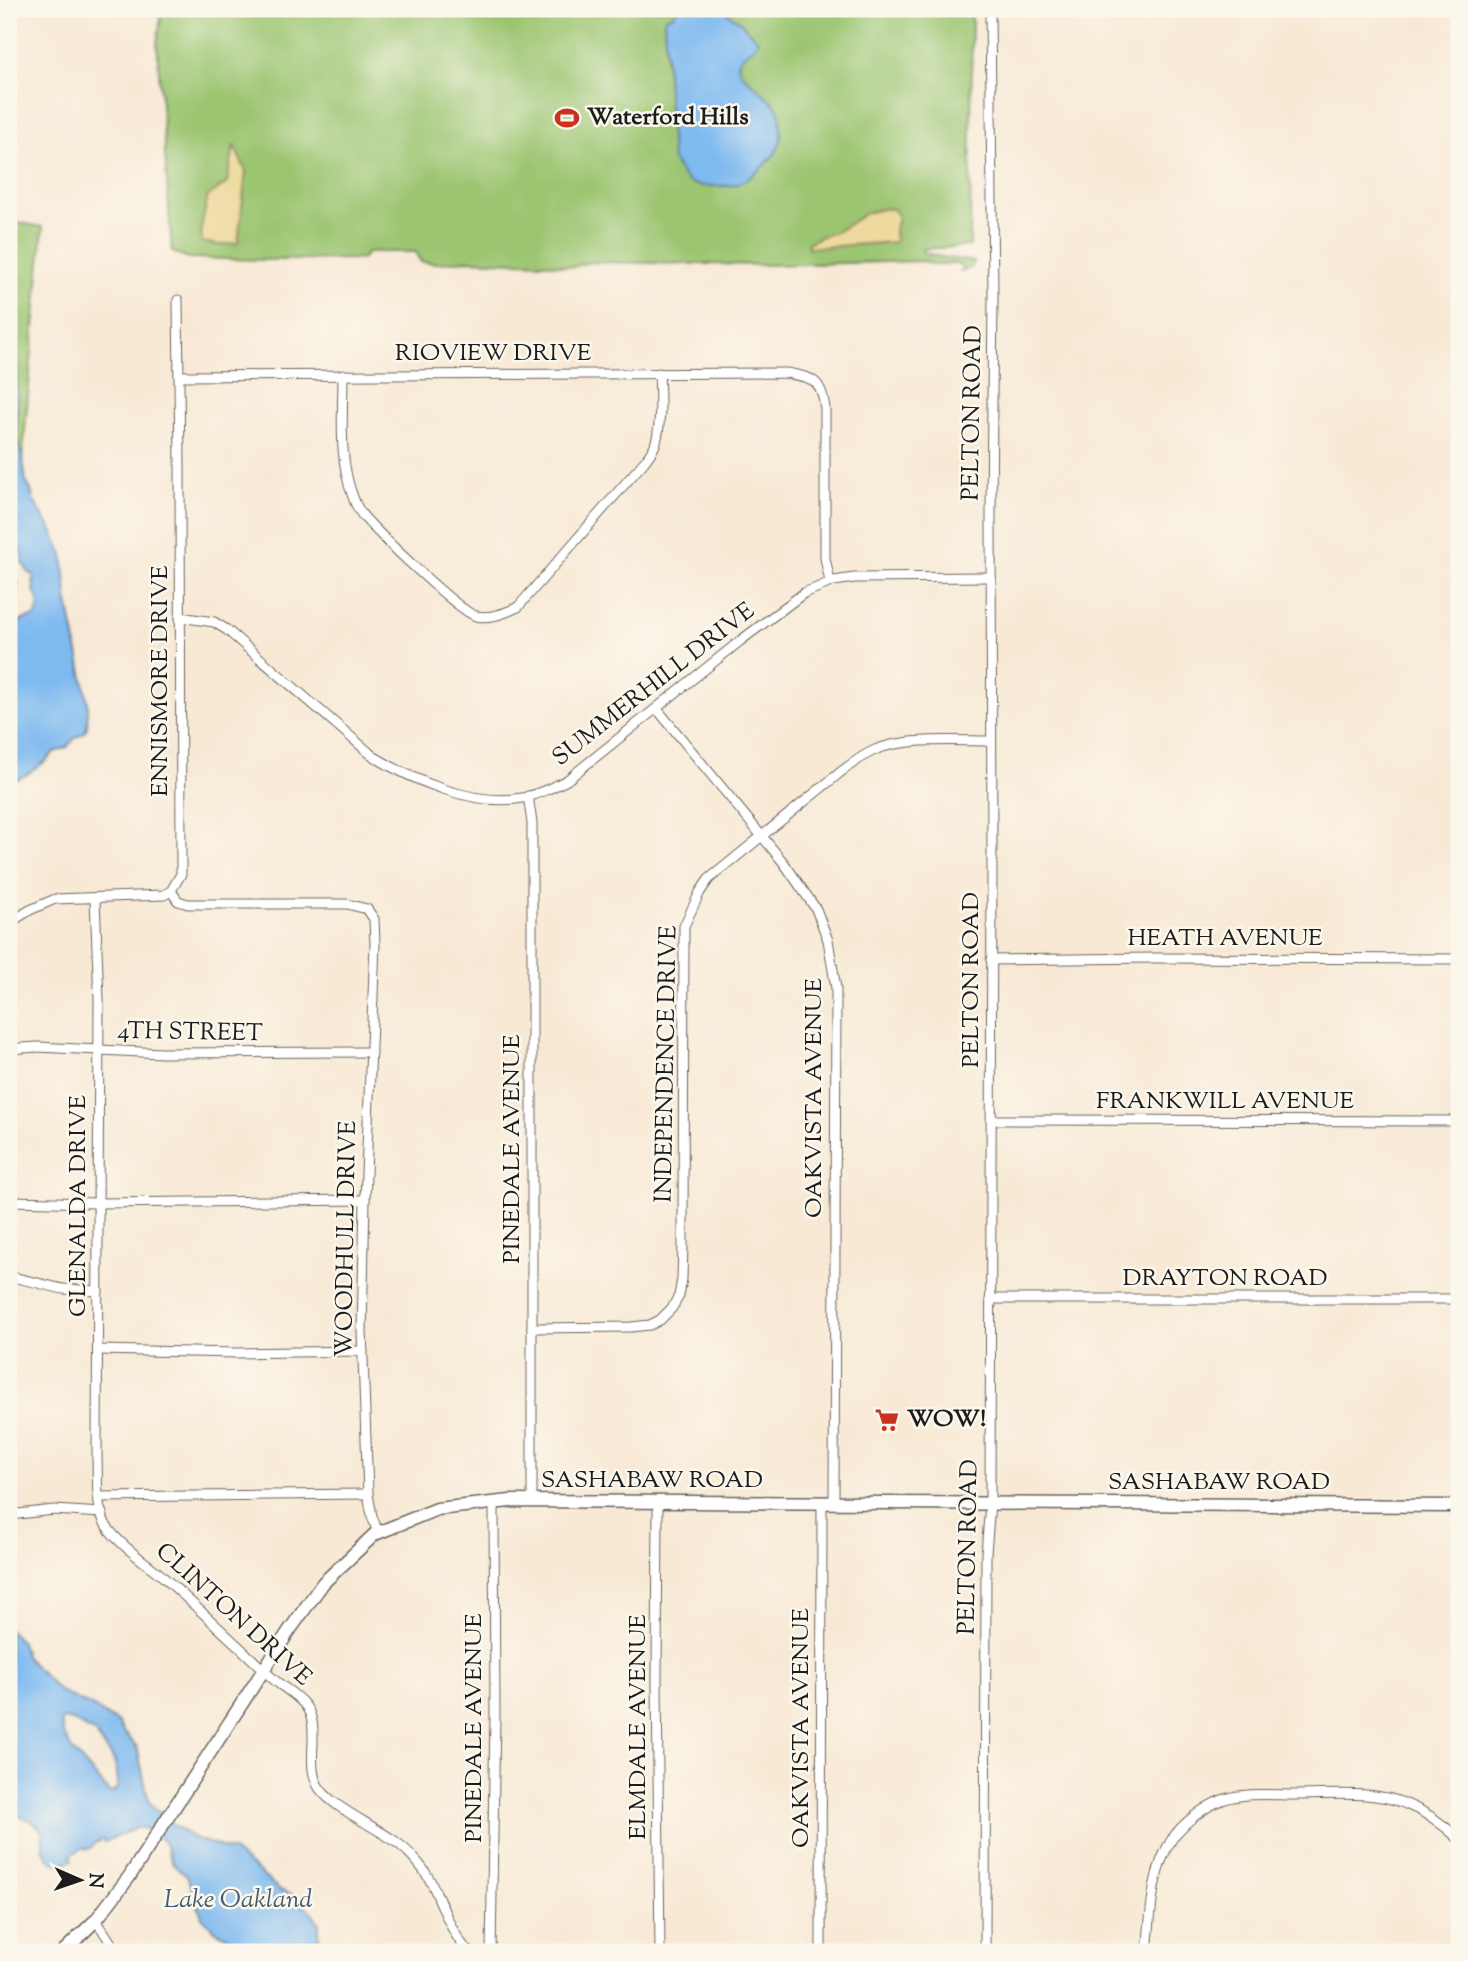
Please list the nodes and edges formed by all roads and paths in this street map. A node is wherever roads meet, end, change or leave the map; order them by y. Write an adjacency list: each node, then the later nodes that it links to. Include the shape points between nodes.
1 (990, 9): 6 (street, PELTON ROAD)
2 (178, 300): 5 (street, ENNISMORE DRIVE)
3 (659, 373): 4 (street, RIOVIEW DRIVE); 4 (street, via 657,440 645,462 518,607 492,616 475,615 458,604 361,513 343,454); 7 (street, RIOVIEW DRIVE, via 786,373 806,376 819,385 825,409 825,558)
4 (343, 374): 5 (street, RIOVIEW DRIVE)
5 (179, 376): 8 (street, ENNISMORE DRIVE)
6 (991, 577): 7 (street, SUMMERHILL DRIVE); 10 (street, PELTON ROAD)
7 (830, 582): 9 (street, SUMMERHILL DRIVE, via 804,593)
8 (180, 617): 11 (street, SUMMERHILL DRIVE, via 214,622 228,630 373,756 400,772 436,787 484,798); 13 (street, ENNISMORE DRIVE, via 181,874)
9 (657, 709): 11 (street, SUMMERHILL DRIVE, via 567,780); 12 (street, OAKVISTA AVENUE)
10 (991, 741): 12 (street, INDEPENDENCE DRIVE, via 899,743 878,748); 17 (street, PELTON ROAD)
11 (528, 796): 30 (street, PINEDALE AVENUE, via 532,823)
12 (760, 837): 30 (street, INDEPENDENCE DRIVE, via 709,879 684,926 684,1244 679,1296 673,1308 650,1325); 38 (street, OAKVISTA AVENUE, via 816,909 828,940 836,988)
13 (171, 891): 14 (street); 20 (street, WOODHULL DRIVE, via 178,901 188,904 347,904 367,909 374,919 375,944)
14 (95, 899): 15 (street, via 55,900); 19 (street, GLENALDA DRIVE)
15 (9, 923)
16 (1459, 959): 17 (street, HEATH AVENUE)
17 (992, 960): 21 (street, PELTON ROAD)
18 (9, 1049): 19 (street, 4TH STREET)
19 (99, 1051): 20 (street, 4TH STREET); 25 (street, GLENALDA DRIVE)
20 (371, 1052): 23 (street, WOODHULL DRIVE)
21 (990, 1120): 22 (street, FRANKWILL AVENUE); 29 (street, PELTON ROAD)
22 (1459, 1121)
23 (365, 1200): 25 (street); 32 (street, WOODHULL DRIVE)
24 (9, 1201): 25 (street)
25 (97, 1203): 27 (street, GLENALDA DRIVE)
26 (9, 1276): 27 (street, via 63,1289)
27 (98, 1291): 31 (street, GLENALDA DRIVE)
28 (1459, 1298): 29 (street, DRAYTON ROAD)
29 (990, 1299): 39 (street, PELTON ROAD)
30 (532, 1328): 35 (street, PINEDALE AVENUE)
31 (98, 1350): 32 (street); 34 (street, GLENALDA DRIVE)
32 (363, 1351): 33 (street, WOODHULL DRIVE)
33 (368, 1494): 34 (street); 43 (street, WOODHULL DRIVE)
34 (99, 1497): 41 (street, GLENALDA DRIVE)
35 (532, 1502): 36 (street, SASHABAW ROAD); 37 (street, SASHABAW ROAD)
36 (659, 1502): 38 (street, SASHABAW ROAD); 51 (street, ELMDALE AVENUE)
37 (494, 1503): 43 (street, SASHABAW ROAD, via 437,1509); 50 (street, PINEDALE AVENUE)
38 (828, 1503): 39 (street, SASHABAW ROAD); 52 (street, OAKVISTA AVENUE)
39 (990, 1503): 40 (street, SASHABAW ROAD); 53 (street, PELTON ROAD)
40 (1459, 1506)
41 (102, 1513): 42 (street, via 54,1510); 44 (street, CLINTON DRIVE, via 106,1526 124,1544)
42 (9, 1515)
43 (379, 1533): 44 (street, SASHABAW ROAD, via 323,1583)
44 (264, 1670): 46 (street, SASHABAW ROAD); 49 (street, CLINTON DRIVE, via 311,1714 318,1786 339,1806 410,1853)
45 (1459, 1839): 54 (street, via 1430,1815 1387,1798 1241,1795 1220,1801 1184,1825 1163,1855)
46 (96, 1920): 47 (street, SASHABAW ROAD); 48 (street)
47 (62, 1952)
48 (117, 1952)
49 (471, 1952)
50 (491, 1952)
51 (660, 1952)
52 (821, 1952)
53 (985, 1952)
54 (1147, 1952)

